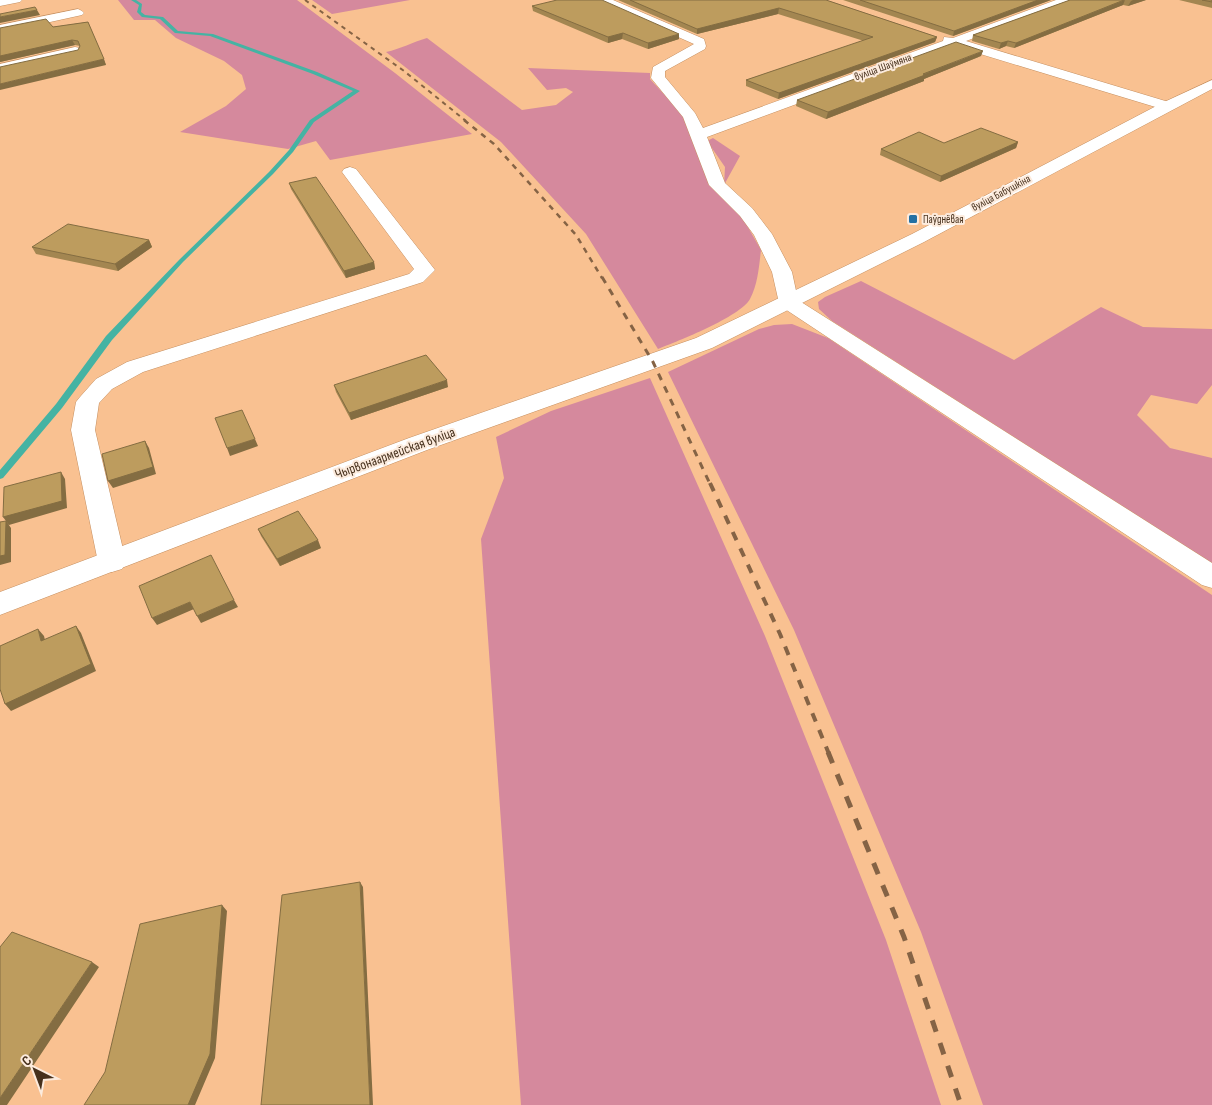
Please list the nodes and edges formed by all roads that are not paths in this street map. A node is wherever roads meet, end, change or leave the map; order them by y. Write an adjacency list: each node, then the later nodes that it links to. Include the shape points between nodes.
1 (16, 0): 4 (street)
2 (602, 0): 13 (street, via 700,42 700,46 658,70 658,78 690,116)
3 (1067, 0): 8 (street, вуліца Шаўмяна)
4 (0, 3)
5 (78, 13): 6 (street)
6 (0, 29)
7 (933, 36): 8 (street)
8 (951, 41): 12 (street); 13 (street, вуліца Шаўмяна)
9 (75, 51): 10 (street)
10 (0, 68)
11 (1212, 84): 12 (street, вуліца Бабушкіна)
12 (1167, 106): 15 (street, вуліца Бабушкіна)
13 (699, 134): 15 (street, via 717,185 746,212 763,234 782,272)
14 (350, 172): 16 (street, via 425,270 416,278 135,367 104,384 88,402 83,430)
15 (789, 303): 16 (street, Чырвонаармейская вуліца, via 704,343 418,444); 17 (street)
16 (112, 562): 18 (street, Чырвонаармейская вуліца)
17 (1212, 577)
18 (0, 604)

